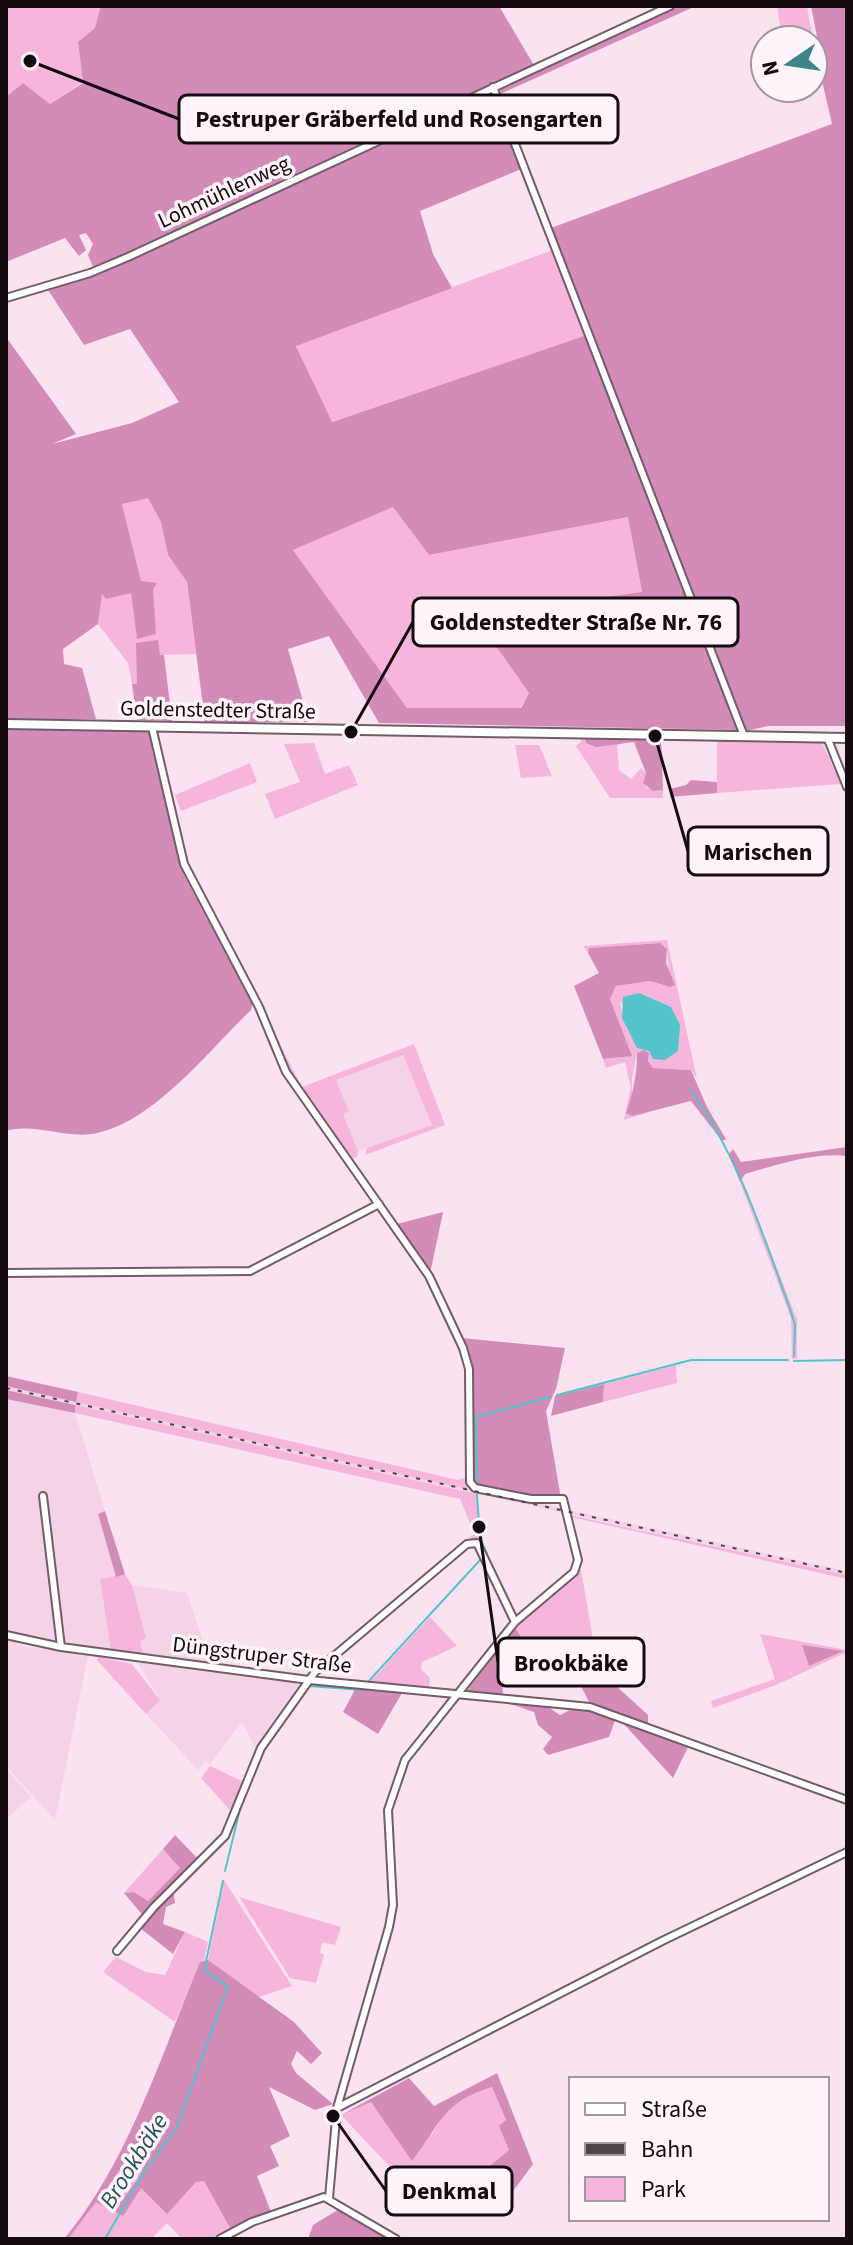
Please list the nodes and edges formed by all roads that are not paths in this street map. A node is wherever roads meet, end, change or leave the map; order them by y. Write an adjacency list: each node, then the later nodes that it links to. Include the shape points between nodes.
1 (670, 6): 2 (street, Lohmühlenweg)
2 (493, 87): 3 (street, Lohmühlenweg, via 103,268); 6 (street)
3 (6, 298)
4 (6, 724): 5 (main road, Goldenstedter Straße)
5 (152, 727): 6 (main road, Goldenstedter Straße); 10 (street, via 190,880 259,1007 291,1082)
6 (744, 736): 7 (main road, Goldenstedter Straße)
7 (827, 737): 8 (main road, Goldenstedter Straße); 9 (street)
8 (847, 738)
9 (847, 787)
10 (379, 1204): 11 (street, via 250,1271); 13 (street, via 429,1276 468,1362 472,1485 531,1499 563,1499 577,1567)
11 (6, 1273)
12 (43, 1496): 15 (street)
13 (515, 1622): 16 (street, via 480,1548 472,1542); 17 (street)
14 (6, 1635): 15 (street, Düngstruper Straße)
15 (61, 1647): 16 (street, Düngstruper Straße)
16 (309, 1680): 17 (street, Düngstruper Straße); 20 (street, via 261,1748 225,1836)
17 (459, 1694): 18 (street, Düngstruper Straße, via 590,1707); 21 (street, via 405,1760 391,1795 391,1916)
18 (847, 1800)
19 (847, 1852): 21 (street)
20 (117, 1951)
21 (337, 2108): 22 (street)
22 (329, 2198): 23 (street, via 252,2222); 24 (street)
23 (220, 2239)
24 (396, 2239)

